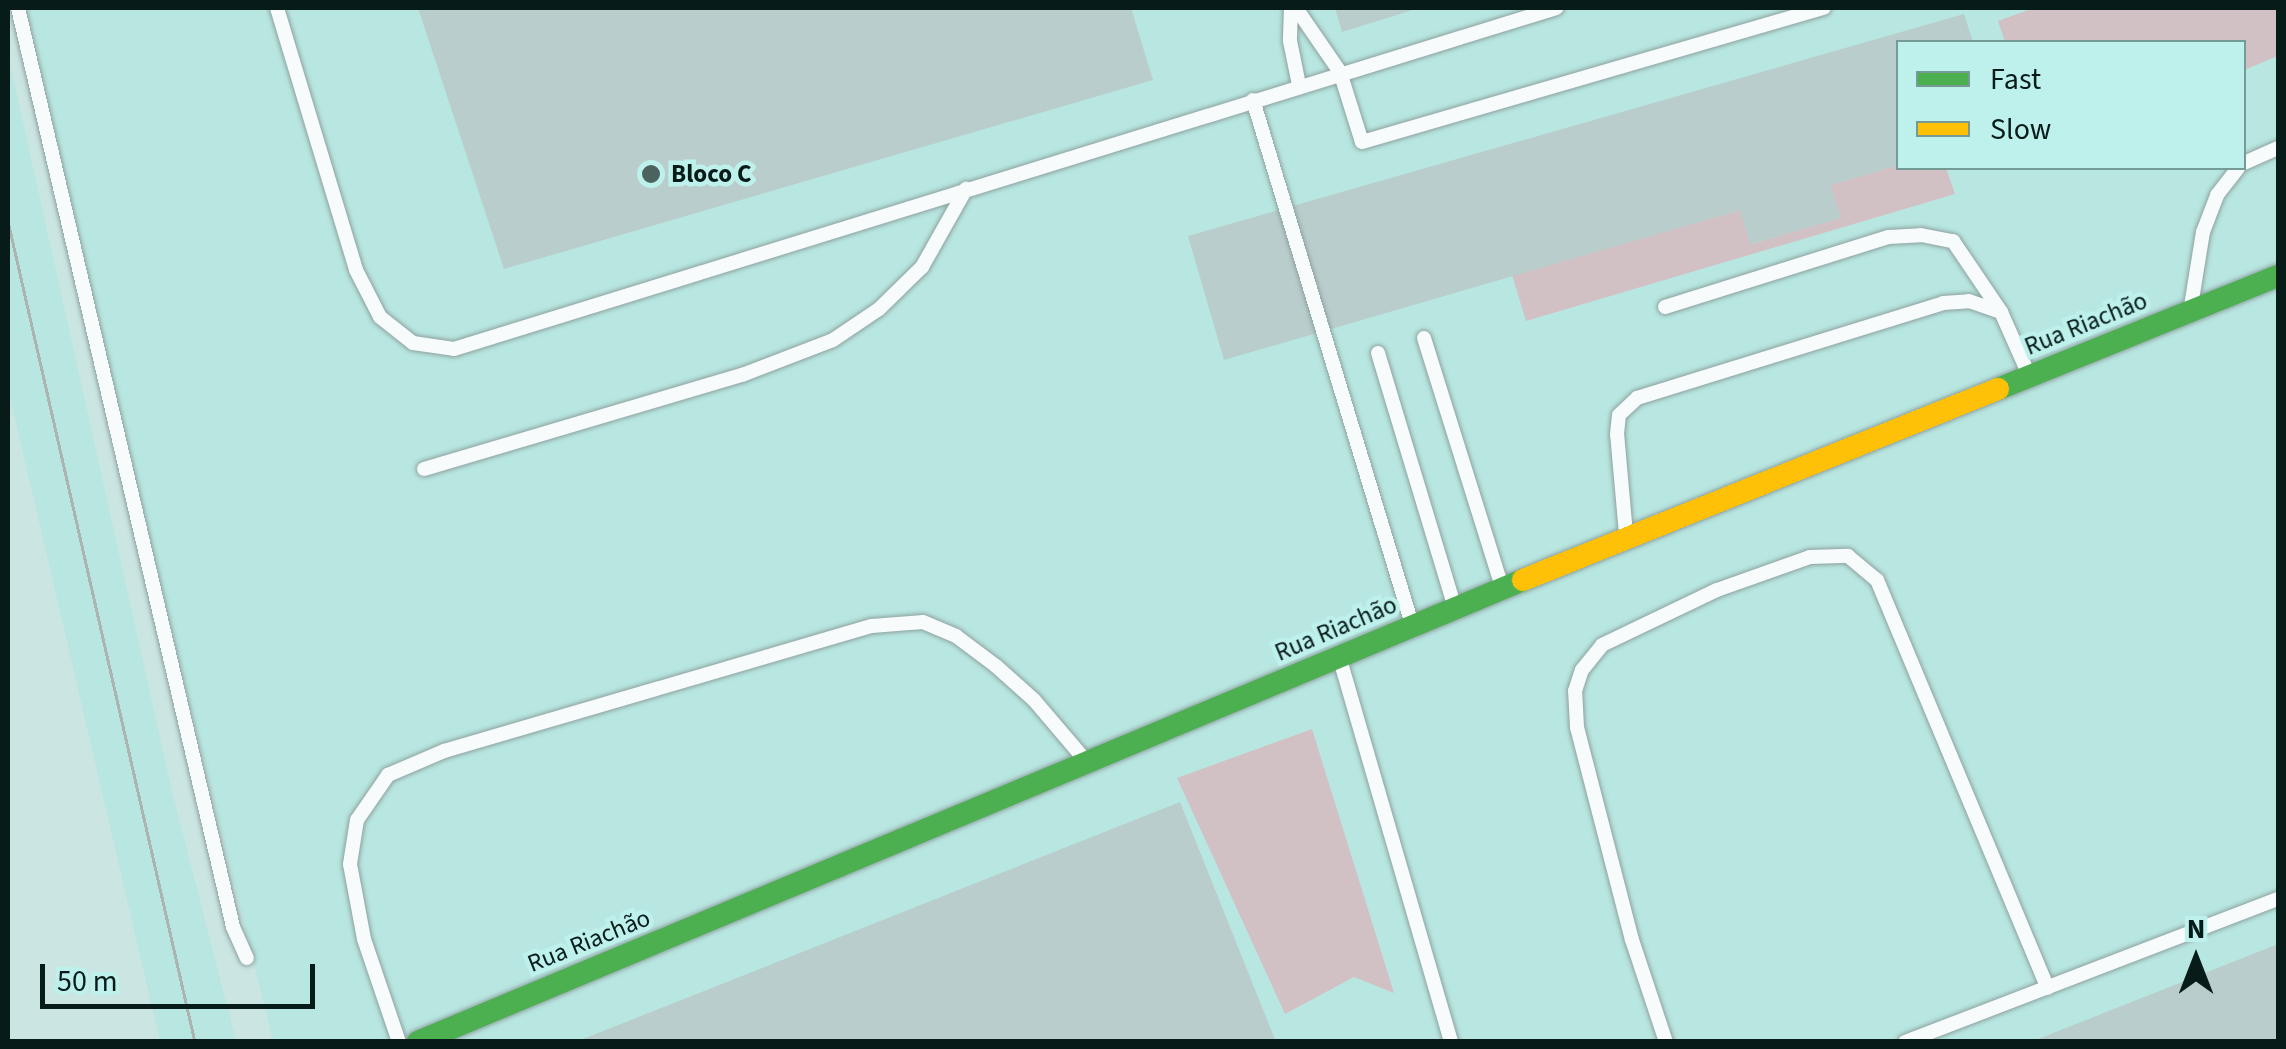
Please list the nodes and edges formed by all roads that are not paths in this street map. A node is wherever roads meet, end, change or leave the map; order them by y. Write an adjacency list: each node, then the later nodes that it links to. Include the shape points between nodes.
1 (18, 8): 28 (lane, via 233,928)
2 (277, 8): 12 (lane, via 356,270 380,317 413,343 454,349)
3 (1294, 8): 6 (lane); 7 (lane, via 1290,42)
4 (1556, 8): 6 (lane)
5 (1824, 8): 6 (lane, via 1362,142)
6 (1340, 72): 7 (lane)
7 (1299, 85): 8 (lane)
8 (1253, 100): 12 (lane); 24 (lane)
9 (2278, 148): 10 (lane)
10 (2246, 163)
11 (2237, 170): 15 (lane, via 2217,195 2203,232)
12 (966, 189): 20 (lane, via 922,267 879,309 833,340 742,375)
13 (2278, 276): 15 (street, Rua Riachão)
14 (1665, 307): 16 (lane, via 1888,237 1921,235 1953,242)
15 (2190, 311): 19 (street, Rua Riachão)
16 (2001, 312): 19 (lane); 21 (lane, via 1969,301 1943,303 1637,398 1619,414 1617,434)
17 (1424, 338): 22 (lane)
18 (1378, 352): 23 (lane)
19 (2030, 377): 21 (street, Rua Riachão)
20 (424, 469)
21 (1627, 540): 22 (street, Rua Riachão)
22 (1502, 589): 23 (street, Rua Riachão)
23 (1455, 607): 24 (street, Rua Riachão)
24 (1413, 626): 25 (street, Rua Riachão)
25 (1340, 657): 26 (street, Rua Riachão); 33 (lane)
26 (1089, 764): 31 (lane, via 996,666 956,636 923,622 872,626 444,750 388,776 358,820 350,864 364,939); 32 (street, Rua Riachão)
27 (2278, 899): 29 (lane)
28 (247, 958)
29 (2048, 988): 30 (lane); 34 (lane, via 1877,580 1848,556 1810,557 1716,590 1602,646 1575,691 1577,728)
30 (1908, 1041)
31 (399, 1042)
32 (418, 1042)
33 (1451, 1042)
34 (1666, 1042)

